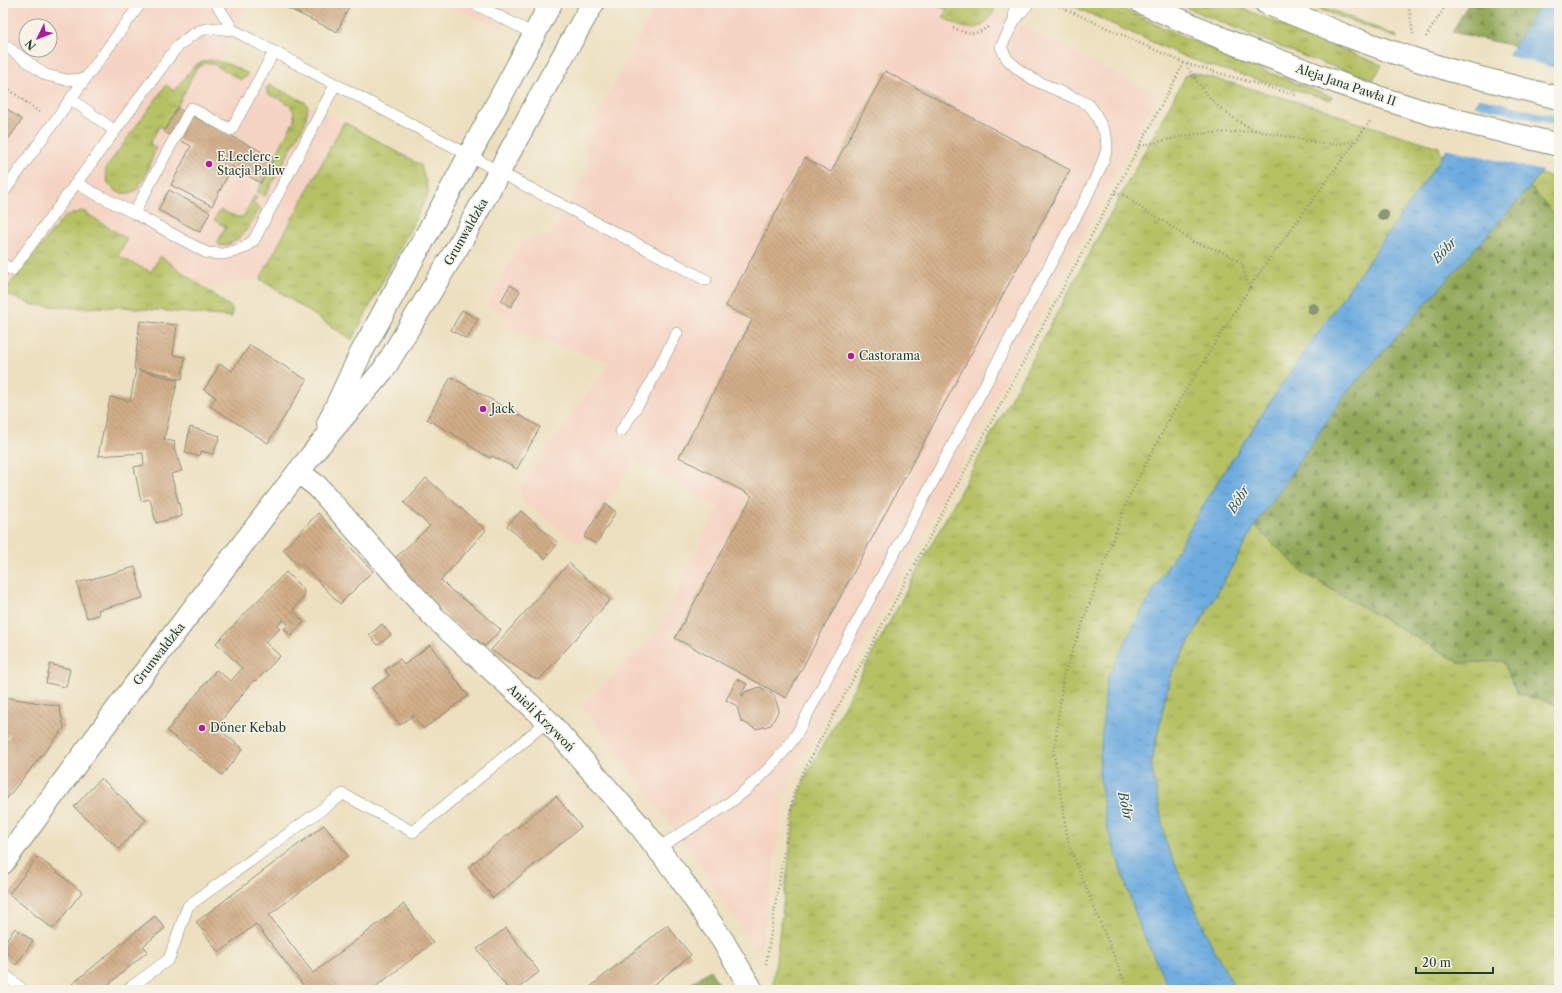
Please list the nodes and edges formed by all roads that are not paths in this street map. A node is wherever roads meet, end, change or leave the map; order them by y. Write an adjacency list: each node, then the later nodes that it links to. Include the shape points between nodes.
1 (141, 3): 15 (lane)
2 (216, 3): 11 (lane)
3 (473, 3): 12 (lane)
4 (551, 3): 12 (street, Grunwaldzka)
5 (593, 3): 22 (street, Grunwaldzka)
6 (1015, 3): 10 (lane)
7 (1029, 3): 10 (lane)
8 (1142, 3): 20 (street, Aleja Jana Pawła II, bridge, via 1235,44 1365,93 1435,115)
9 (1266, 3): 17 (street, bridge, via 1389,51 1449,70)
10 (1014, 21): 33 (lane, via 1001,47 1007,59 1036,81 1077,99 1096,113 1106,136 1107,149 1102,164 795,737 781,756 726,806)
11 (233, 30): 14 (lane); 19 (lane, via 209,28 193,33 187,38 176,48)
12 (534, 34): 21 (street, Grunwaldzka)
13 (3, 44): 15 (lane, via 46,75 67,80)
14 (274, 52): 16 (lane); 25 (lane, via 231,130 192,108)
15 (85, 78): 18 (lane)
16 (335, 85): 21 (lane); 25 (lane, via 254,240 244,248 223,254 207,253)
17 (1559, 98)
18 (71, 99): 19 (lane); 24 (lane)
19 (115, 131): 23 (lane)
20 (1559, 145)
21 (470, 155): 22 (lane); 30 (street, Grunwaldzka, via 355,352)
22 (499, 172): 27 (lane); 30 (street, Grunwaldzka, via 463,238 384,369)
23 (77, 183): 25 (lane); 26 (lane, via 12,270)
24 (3, 193)
25 (134, 213)
26 (3, 264)
27 (706, 280)
28 (677, 333): 29 (lane, via 644,395)
29 (621, 431)
30 (318, 447): 31 (street, Grunwaldzka)
31 (298, 472): 32 (street, Anieli Krzywoń, via 317,486 435,618); 34 (street, Grunwaldzka, via 137,682)
32 (548, 722): 33 (street, Anieli Krzywoń); 38 (lane, via 413,832 343,794 188,906 169,959)
33 (658, 849): 36 (street, Anieli Krzywoń, via 723,941)
34 (3, 863)
35 (3, 973): 37 (lane)
36 (750, 988)
37 (23, 990)
38 (127, 990)

